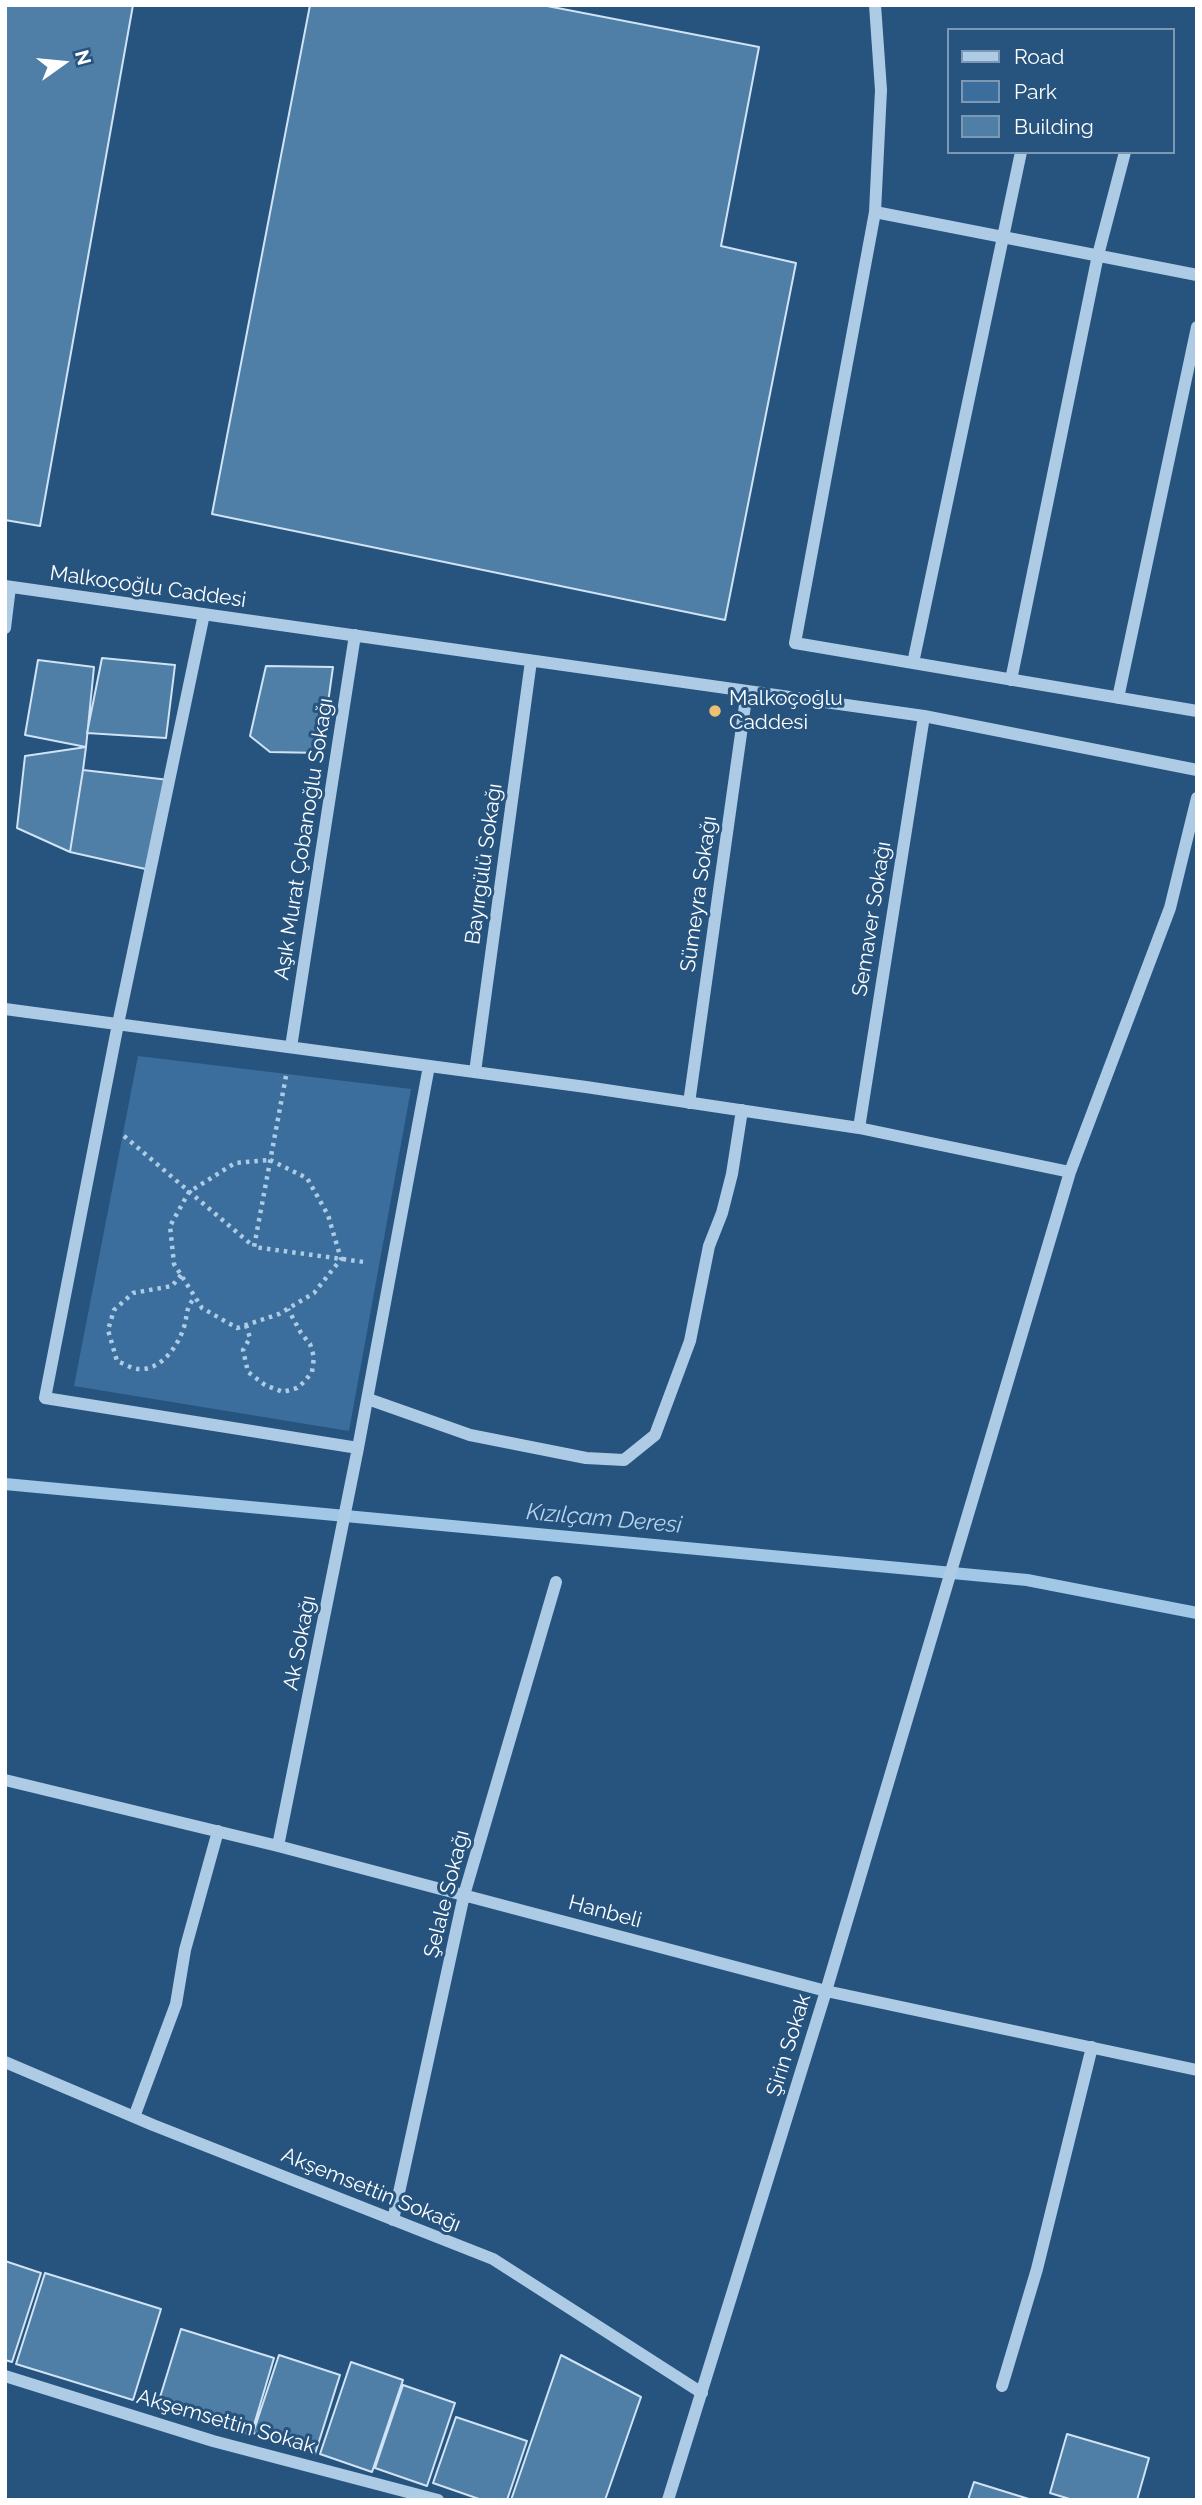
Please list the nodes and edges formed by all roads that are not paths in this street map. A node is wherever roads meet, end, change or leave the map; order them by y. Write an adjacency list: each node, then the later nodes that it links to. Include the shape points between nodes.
1 (875, 5): 4 (street, via 881,90)
2 (1021, 154): 5 (street)
3 (1124, 154): 6 (street)
4 (875, 212): 5 (street); 14 (street, via 795,643)
5 (1003, 237): 6 (street); 14 (street)
6 (1098, 255): 7 (street); 15 (street)
7 (1197, 275)
8 (1197, 327): 17 (street)
9 (8, 587): 10 (street, Malkoçoğlu Caddesi); 11 (street)
10 (204, 614): 12 (street, Malkoçoğlu Caddesi); 23 (street)
11 (5, 628)
12 (355, 635): 13 (street, Malkoçoğlu Caddesi); 24 (street, Aşık Murat Çobanoğlu Sokağı)
13 (531, 661): 16 (street, Malkoçoğlu Caddesi); 26 (street, Bayırgülü Sokağı)
14 (913, 663): 15 (street)
15 (1011, 680): 17 (street)
16 (747, 691): 19 (street, Malkoçoğlu Caddesi); 27 (street, Sümeyra Sokağı)
17 (1118, 698): 18 (street)
18 (1197, 711)
19 (924, 716): 20 (street, Malkoçoğlu Caddesi); 29 (street, Semaver Sokağı)
20 (1197, 770)
21 (1197, 798): 30 (street, Şirin Sokak, via 1170,908)
22 (5, 1009): 23 (street)
23 (118, 1024): 24 (street); 32 (street, via 45,1398)
24 (291, 1047): 25 (street)
25 (429, 1066): 26 (street); 31 (street, Ak Sokağı)
26 (475, 1072): 27 (street)
27 (689, 1102): 28 (street)
28 (741, 1110): 29 (street); 31 (street, via 732,1174 709,1247 690,1340 655,1435 624,1460 586,1458 470,1435)
29 (859, 1128): 30 (street)
30 (1070, 1172): 38 (street, Şirin Sokak)
31 (368, 1399): 32 (street, Ak Sokağı)
32 (358, 1448): 36 (street, Ak Sokağı)
33 (555, 1582): 37 (street, Şelale Sokağı)
34 (5, 1780): 35 (street, Hanbeli)
35 (219, 1831): 36 (street, Hanbeli); 42 (street, via 185,1950 176,2004)
36 (278, 1846): 37 (street, Hanbeli)
37 (464, 1895): 38 (street, Hanbeli); 43 (street, Şelale Sokağı)
38 (826, 1991): 39 (street, Hanbeli); 46 (street, Şirin Sokak)
39 (1092, 2047): 41 (street, Hanbeli); 45 (street, via 1037,2269)
40 (5, 2062): 42 (street, Akşemsettin Sokağı)
41 (1197, 2070)
42 (134, 2117): 43 (street, Akşemsettin Sokağı)
43 (393, 2220): 46 (street, Akşemsettin Sokağı, via 493,2259)
44 (5, 2376): 47 (street, Akşemsettin Sokak, via 214,2441)
45 (1002, 2386)
46 (702, 2393): 48 (street, Şirin Sokak)
47 (438, 2500)
48 (668, 2500)

